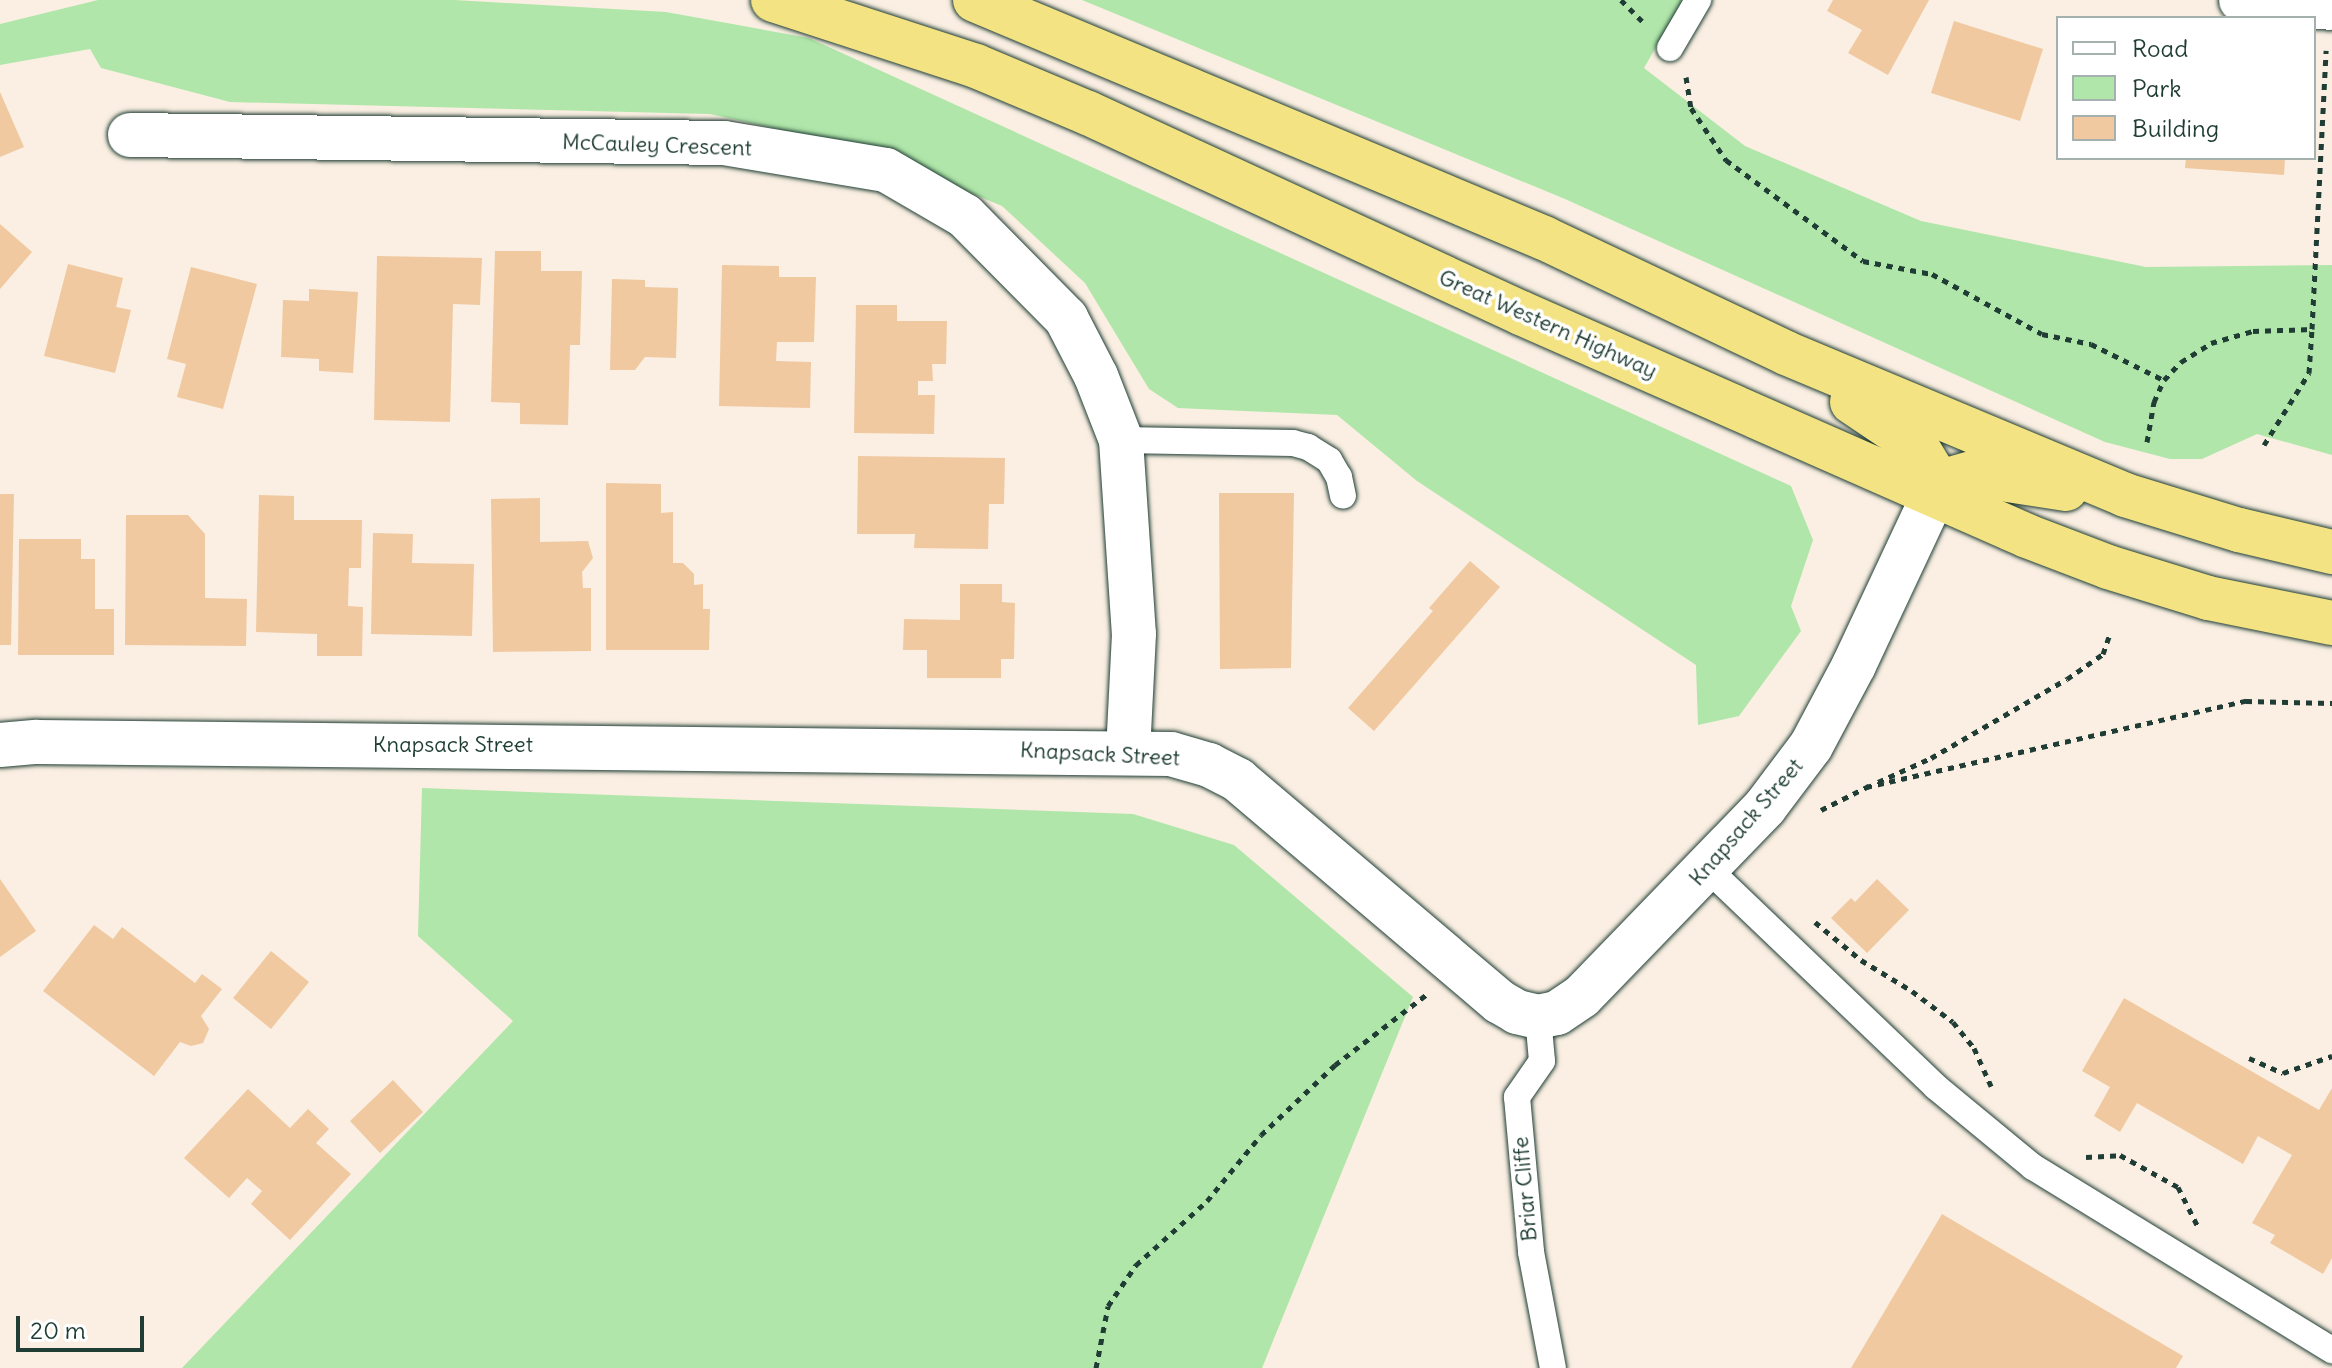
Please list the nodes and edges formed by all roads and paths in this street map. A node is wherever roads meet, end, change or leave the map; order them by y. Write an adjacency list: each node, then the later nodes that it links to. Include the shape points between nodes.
1 (773, 0): 16 (highway, Great Western Highway, via 976,66 1088,113 1535,320)
2 (975, 0): 11 (highway, via 1544,238)
3 (1621, 0): 7 (path)
4 (1698, 0): 7 (lane)
5 (2241, 0): 6 (street)
6 (2332, 8)
7 (1670, 48): 12 (path, via 1684,62 1691,108 1726,160 1863,261 1932,274 2042,334 2091,344)
8 (2325, 59): 10 (path)
9 (130, 135): 13 (street, McCauley Crescent, via 724,143 886,170 965,216 1066,318)
10 (2312, 329): 12 (path, via 2253,331 2211,343); 15 (path, via 2309,373)
11 (1786, 353): 16 (highway, via 1916,445 1931,470); 17 (highway)
12 (2164, 380): 14 (path)
13 (1121, 440): 18 (lane, via 1293,443 1329,460); 24 (street, McCauley Crescent, via 1134,634)
14 (2147, 442)
15 (2264, 445)
16 (1934, 494): 17 (highway, via 1951,479 1969,474); 20 (highway, Great Western Highway, via 2027,536 2150,581); 27 (street, Knapsack Street, via 1811,746)
17 (2125, 495): 19 (highway)
18 (1343, 496)
19 (2332, 552)
20 (2332, 623)
21 (2110, 634): 25 (path, via 2103,654 2067,679 1931,758)
22 (2332, 703): 25 (path, via 2246,701)
23 (0, 745): 24 (street, Knapsack Street)
24 (1128, 751): 29 (street, Knapsack Street, via 1191,758 1238,780)
25 (1866, 787): 26 (path)
26 (1819, 812)
27 (1708, 869): 30 (street, Knapsack Street, via 1582,996 1557,1013); 36 (lane, via 1936,1087 2033,1167)
28 (1804, 919): 33 (path, via 1824,925 1861,960 1953,1022 1974,1048)
29 (1457, 966): 30 (street, Knapsack Street, via 1517,1012); 37 (path, via 1303,1095 1261,1135 1207,1201 1136,1265 1108,1306)
30 (1538, 1017): 38 (lane, Briar Cliffe, via 1542,1061 1517,1097 1531,1252)
31 (2332, 1056): 32 (path, via 2283,1073)
32 (2249, 1058)
33 (1996, 1098)
34 (2078, 1155): 35 (path, via 2120,1155 2178,1187)
35 (2199, 1229)
36 (2332, 1350)
37 (1096, 1368)
38 (1553, 1368)

